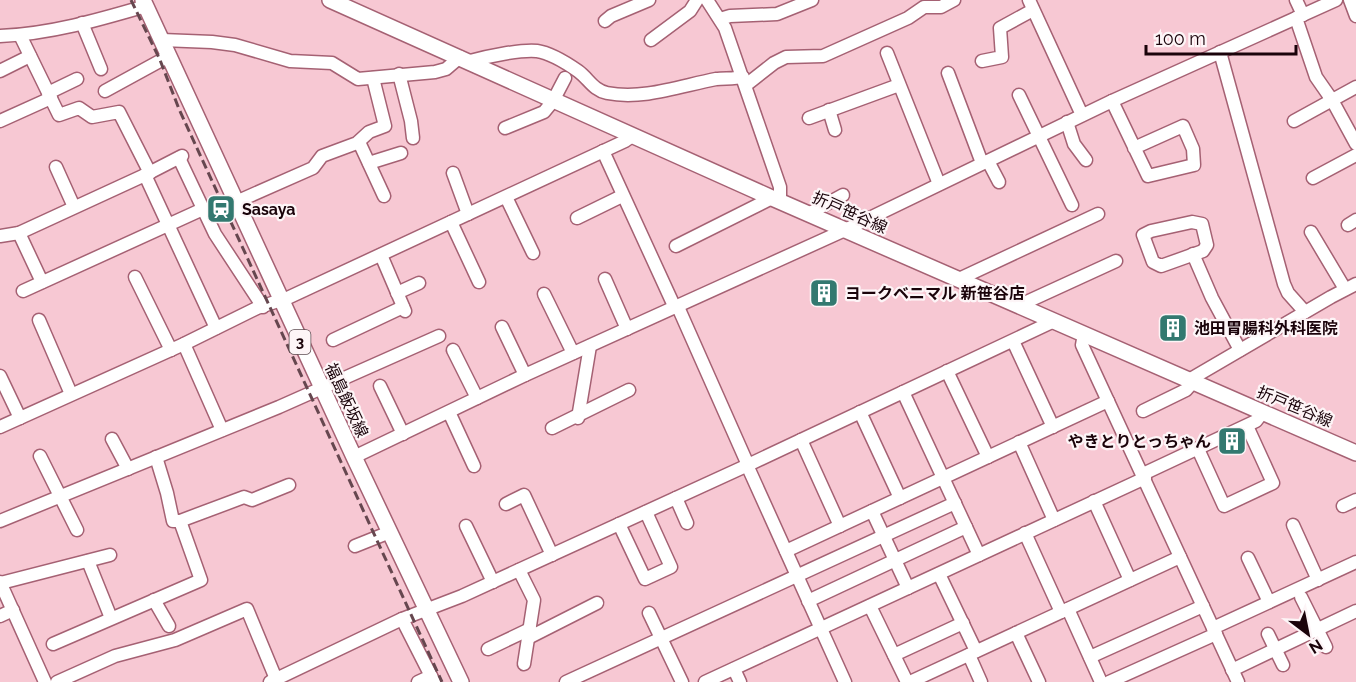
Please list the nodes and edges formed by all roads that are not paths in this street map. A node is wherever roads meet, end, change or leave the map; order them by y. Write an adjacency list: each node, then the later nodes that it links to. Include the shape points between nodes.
1 (649, 0): 15 (street)
2 (697, 0): 20 (street, via 690,11)
3 (707, 0): 14 (street)
4 (812, 0): 14 (street, via 777,14)
5 (954, 0): 34 (street, via 941,7 924,7 823,56 786,57)
6 (1296, 0): 12 (street)
7 (1335, 0): 12 (street)
8 (1350, 0): 13 (street)
9 (336, 1): 25 (main road, 折戸笹谷線)
10 (144, 3): 16 (street); 19 (main road, 福島飯坂線 / 3)
11 (1031, 5): 26 (street, via 1000,28 1002,57); 44 (street)
12 (1299, 16): 21 (street); 40 (street, via 1316,77)
13 (1356, 16)
14 (720, 20): 34 (street)
15 (605, 21)
16 (84, 23): 17 (street); 27 (street)
17 (20, 35): 18 (street); 23 (street)
18 (0, 36)
19 (162, 40): 24 (main road, 福島飯坂線 / 3); 32 (street, via 235,45 290,61 332,63 358,79)
20 (651, 40)
21 (1220, 52): 42 (street); 106 (street, via 1284,284)
22 (887, 53): 35 (street)
23 (30, 56): 28 (street); 39 (street)
24 (169, 56): 37 (street); 73 (main road, 福島飯坂線 / 3)
25 (465, 59): 30 (street, via 435,72); 34 (street, via 536,51 579,72 595,89 607,93 633,95 718,79); 41 (main road, 折戸笹谷線)
26 (982, 61)
27 (101, 69)
28 (0, 71)
29 (948, 73): 60 (street)
30 (399, 74): 32 (street); 53 (street)
31 (77, 78): 39 (street)
32 (373, 78): 54 (street, via 385,126 369,132)
33 (565, 78): 41 (street)
34 (744, 81): 72 (street, via 780,187)
35 (899, 85): 43 (street); 67 (street)
36 (1356, 87): 40 (street)
37 (105, 91)
38 (1019, 95): 52 (street)
39 (49, 96): 46 (street); 64 (street, via 59,115 79,108 92,117 119,112)
40 (1332, 100): 48 (street); 55 (street)
41 (553, 101): 49 (street, via 544,112); 51 (main road, 折戸笹谷線)
42 (1112, 101): 44 (street); 56 (street)
43 (829, 110): 45 (street); 50 (street)
44 (1082, 115): 47 (street)
45 (808, 118)
46 (0, 121)
47 (1067, 122): 52 (street); 59 (street, via 1074,144)
48 (1294, 122)
49 (505, 128)
50 (835, 130)
51 (632, 136): 57 (street); 72 (main road, 折戸笹谷線)
52 (1039, 136): 60 (street); 74 (street)
53 (412, 138)
54 (359, 142): 61 (street); 73 (street, via 322,156 313,168)
55 (1356, 146): 65 (street)
56 (1134, 148): 56 (street, via 1148,176 1194,165 1193,149 1184,126)
57 (603, 151): 70 (street); 71 (street)
58 (401, 153): 61 (street)
59 (1086, 160)
60 (985, 162): 66 (street); 67 (street)
61 (369, 163): 69 (street)
62 (56, 167): 75 (street)
63 (453, 173): 78 (street)
64 (148, 174): 75 (street); 76 (street, via 181,157); 82 (street)
65 (1313, 178)
66 (999, 182)
67 (939, 184): 83 (street)
68 (843, 195): 77 (street)
69 (384, 196)
70 (622, 196): 80 (street); 105 (street)
71 (506, 197): 78 (street); 88 (street)
72 (776, 199): 77 (main road, 折戸笹谷線); 87 (street)
73 (236, 202): 102 (main road, 福島飯坂線 / 3)
74 (1072, 205)
75 (74, 207): 85 (street)
76 (203, 208): 82 (street); 104 (street)
77 (810, 213): 83 (main road, 折戸笹谷線)
78 (468, 214): 81 (street)
79 (1098, 214): 94 (street)
80 (577, 218)
81 (452, 222): 90 (street); 96 (street)
82 (168, 224): 95 (street); 110 (street)
83 (845, 230): 94 (main road, 折戸笹谷線); 105 (street)
84 (1311, 232): 98 (street)
85 (19, 233): 86 (street); 95 (street)
86 (1, 234)
87 (676, 246)
88 (532, 253)
89 (1193, 254): 89 (street, via 1161,266 1153,262 1143,235 1192,222 1202,224 1207,245); 120 (street)
90 (381, 255): 100 (street); 102 (street)
91 (1116, 261): 103 (street)
92 (135, 277): 118 (street)
93 (605, 279): 111 (street)
94 (959, 279): 103 (main road, 折戸笹谷線)
95 (42, 282): 99 (street)
96 (479, 282)
97 (419, 283): 100 (street)
98 (1350, 287): 106 (street)
99 (23, 291)
100 (397, 293): 114 (street, via 404,309)
101 (544, 294): 121 (street)
102 (281, 300): 104 (street); 127 (main road, 福島飯坂線 / 3)
103 (1020, 305): 108 (main road, 折戸笹谷線)
104 (263, 307): 110 (street)
105 (676, 307): 111 (street); 154 (street)
106 (1305, 312): 120 (street)
107 (39, 320): 130 (street)
108 (1054, 321): 112 (main road, 折戸笹谷線); 115 (street)
109 (502, 327): 123 (street)
110 (216, 328): 116 (street)
111 (627, 329): 117 (street)
112 (1084, 334): 125 (main road, 折戸笹谷線); 132 (street, via 1082,345)
113 (439, 336): 127 (street)
114 (333, 340)
115 (1013, 341): 122 (street); 140 (street)
116 (184, 344): 118 (street); 143 (street)
117 (590, 346): 121 (street); 138 (street)
118 (171, 350): 130 (street)
119 (453, 350): 131 (street)
120 (1240, 350): 125 (street)
121 (573, 353): 123 (street)
122 (947, 371): 129 (street); 153 (street)
123 (525, 375): 131 (street)
124 (0, 376): 137 (street)
125 (1191, 381): 133 (street, via 1186,390); 136 (main road, 折戸笹谷線)
126 (380, 386): 144 (street)
127 (322, 388): 143 (street); 152 (main road, 福島飯坂線 / 3)
128 (629, 390): 138 (street)
129 (903, 392): 135 (street); 158 (street)
130 (71, 394): 137 (street)
131 (477, 398): 134 (street)
132 (1108, 401): 140 (street); 157 (street)
133 (1143, 411)
134 (449, 412): 144 (street); 155 (street)
135 (860, 412): 146 (street); 162 (street)
136 (1263, 412): 139 (street); 149 (main road, 折戸笹谷線)
137 (20, 418): 141 (street)
138 (578, 419): 142 (street)
139 (1247, 426): 148 (street); 148 (street, via 1273,483 1224,506)
140 (1053, 427): 147 (street)
141 (0, 428)
142 (552, 428)
143 (222, 429): 151 (street)
144 (403, 434): 152 (street)
145 (112, 439): 156 (street)
146 (801, 440): 154 (street); 177 (street)
147 (1019, 442): 153 (street); 170 (street)
148 (1198, 448): 157 (street)
149 (1356, 453)
150 (40, 456): 160 (street)
151 (156, 457): 156 (street); 172 (street, via 173,521)
152 (354, 457): 180 (main road, 福島飯坂線 / 3)
153 (988, 457): 158 (street)
154 (748, 465): 161 (street); 184 (street)
155 (474, 466)
156 (128, 469): 160 (street)
157 (1144, 476): 164 (street); 188 (street)
158 (944, 477): 162 (street); 165 (street)
159 (288, 485): 172 (street)
160 (59, 497): 171 (street); 179 (street)
161 (676, 498): 169 (street); 173 (street)
162 (900, 498): 168 (street)
163 (1356, 500): 167 (street)
164 (1095, 501): 170 (street); 196 (street)
165 (955, 502): 178 (street); 182 (street)
166 (507, 504): 186 (street, via 524,495)
167 (1343, 506)
168 (872, 511): 177 (street); 182 (street)
169 (646, 512): 174 (street); 174 (street, via 671,567 645,579)
170 (1054, 520): 181 (street)
171 (0, 521)
172 (180, 521): 202 (street, via 201,580)
173 (687, 523)
174 (619, 524): 186 (street)
175 (1293, 525): 197 (street)
176 (466, 526): 198 (street)
177 (840, 526): 184 (street)
178 (966, 527): 187 (street); 191 (street)
179 (77, 530)
180 (390, 532): 183 (street); 209 (main road, 福島飯坂線 / 3)
181 (1025, 533): 187 (street); 210 (street)
182 (884, 535): 191 (street); 195 (street)
183 (355, 546)
184 (786, 551): 195 (street)
185 (110, 555): 190 (street)
186 (552, 555): 193 (street)
187 (979, 555): 194 (street)
188 (1180, 557): 196 (street); 207 (street)
189 (1248, 558): 204 (street)
190 (88, 561): 199 (street); 214 (street)
191 (895, 561): 200 (street); 203 (street)
192 (1356, 562): 197 (street)
193 (519, 570): 198 (street); 221 (street, via 534,600)
194 (939, 574): 200 (street); 216 (street)
195 (797, 575): 203 (street); 224 (street)
196 (1130, 580): 210 (street)
197 (1318, 580): 204 (street)
198 (493, 582): 209 (street)
199 (0, 583): 208 (street)
200 (908, 588): 206 (street)
201 (1301, 597): 219 (street)
202 (154, 600): 214 (street); 217 (street)
203 (808, 601): 218 (street)
204 (1269, 602): 220 (street)
205 (597, 603): 221 (street)
206 (870, 606): 218 (street); 230 (street)
207 (1203, 606): 220 (street); 231 (street)
208 (13, 610): 213 (street); 240 (street)
209 (428, 610): 215 (street); 243 (main road, 福島飯坂線 / 3)
210 (1065, 611): 222 (street); 231 (street)
211 (1356, 611): 219 (street)
212 (650, 613): 224 (street)
213 (0, 616)
214 (111, 618): 225 (street)
215 (402, 619): 236 (street); 237 (street)
216 (963, 622): 229 (street); 230 (street)
217 (170, 626)
218 (821, 629): 234 (street); 239 (street)
219 (1317, 629): 226 (street); 228 (street)
220 (1214, 631): 235 (street); 252 (street)
221 (529, 633): 227 (street); 232 (street)
222 (1016, 633): 229 (street); 250 (street)
223 (1268, 634): 228 (street)
224 (661, 638): 244 (street); 245 (street)
225 (53, 644)
226 (1326, 647)
227 (488, 649)
228 (1275, 649): 233 (street); 235 (street)
229 (973, 653): 248 (street); 249 (street)
230 (894, 656): 248 (street)
231 (1090, 657): 251 (street)
232 (524, 664)
233 (1283, 665)
234 (734, 669): 246 (street); 247 (street)
235 (1232, 670): 253 (street)
236 (293, 677): 238 (street)
237 (432, 679): 242 (street)
238 (273, 681): 241 (street, via 247,609 175,640 116,656)
239 (842, 681)
240 (45, 682)
241 (57, 682)
242 (418, 682)
243 (462, 682)
244 (566, 682)
245 (682, 682)
246 (705, 682)
247 (740, 682)
248 (908, 682)
249 (981, 682)
250 (1039, 682)
251 (1101, 682)
252 (1109, 682)
253 (1238, 682)

